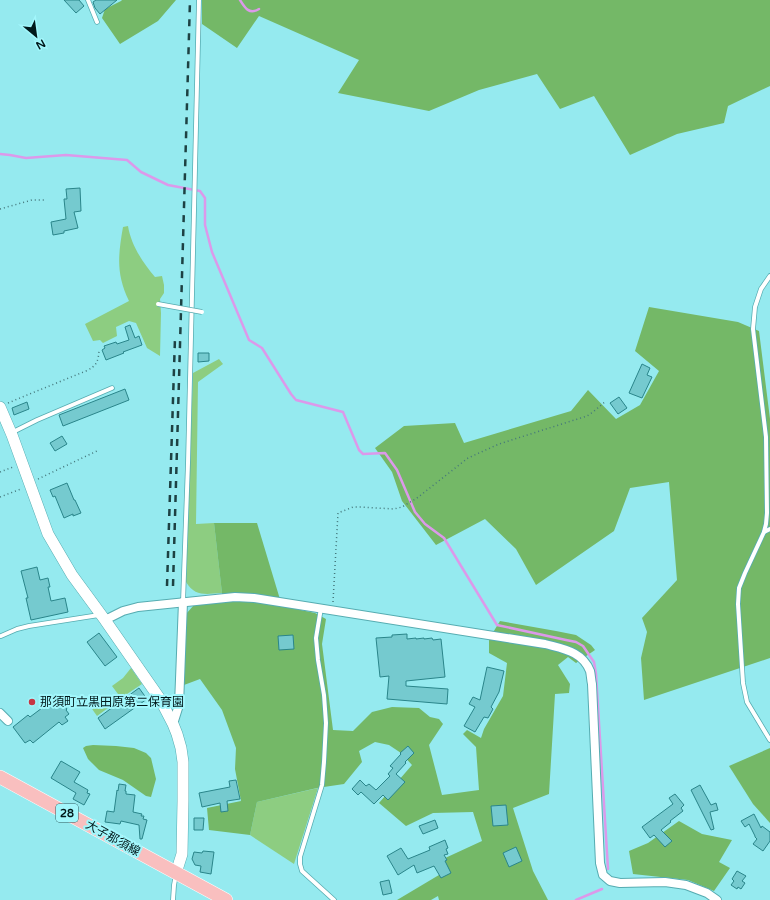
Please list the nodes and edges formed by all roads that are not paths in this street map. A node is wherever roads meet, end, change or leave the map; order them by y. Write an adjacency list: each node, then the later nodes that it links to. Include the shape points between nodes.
1 (88, 0): 3 (lane)
2 (199, 0): 12 (lane)
3 (97, 22)
4 (770, 276): 11 (lane, via 761,289 755,307 753,329 766,437 767,513)
5 (158, 304): 6 (lane, bridge)
6 (202, 312)
7 (112, 388): 9 (lane)
8 (3, 406): 9 (street)
9 (11, 433): 14 (street, via 48,534 72,575)
10 (770, 529): 11 (lane)
11 (764, 532): 19 (lane, via 739,588 738,604 743,683 747,702)
12 (183, 602): 13 (street, via 235,597); 14 (street, via 138,607); 18 (street, via 179,705)
13 (321, 608): 24 (lane, via 316,638 326,723 324,762 322,785 300,864 302,871); 25 (street, via 545,644 575,653 590,671 592,684 600,863 603,875 610,881 620,883 664,882 686,885)
14 (103, 617): 15 (lane, via 29,626); 18 (street, via 160,699)
15 (1, 636)
16 (0, 713): 17 (street)
17 (8, 721)
18 (173, 724): 21 (street, via 183,762 184,801 182,854)
19 (770, 740)
20 (0, 777): 21 (main road, 大子那須線 / 28)
21 (176, 873): 22 (lane); 23 (main road, 大子那須線 / 28)
22 (173, 900)
23 (226, 900)
24 (334, 900)
25 (717, 900)

